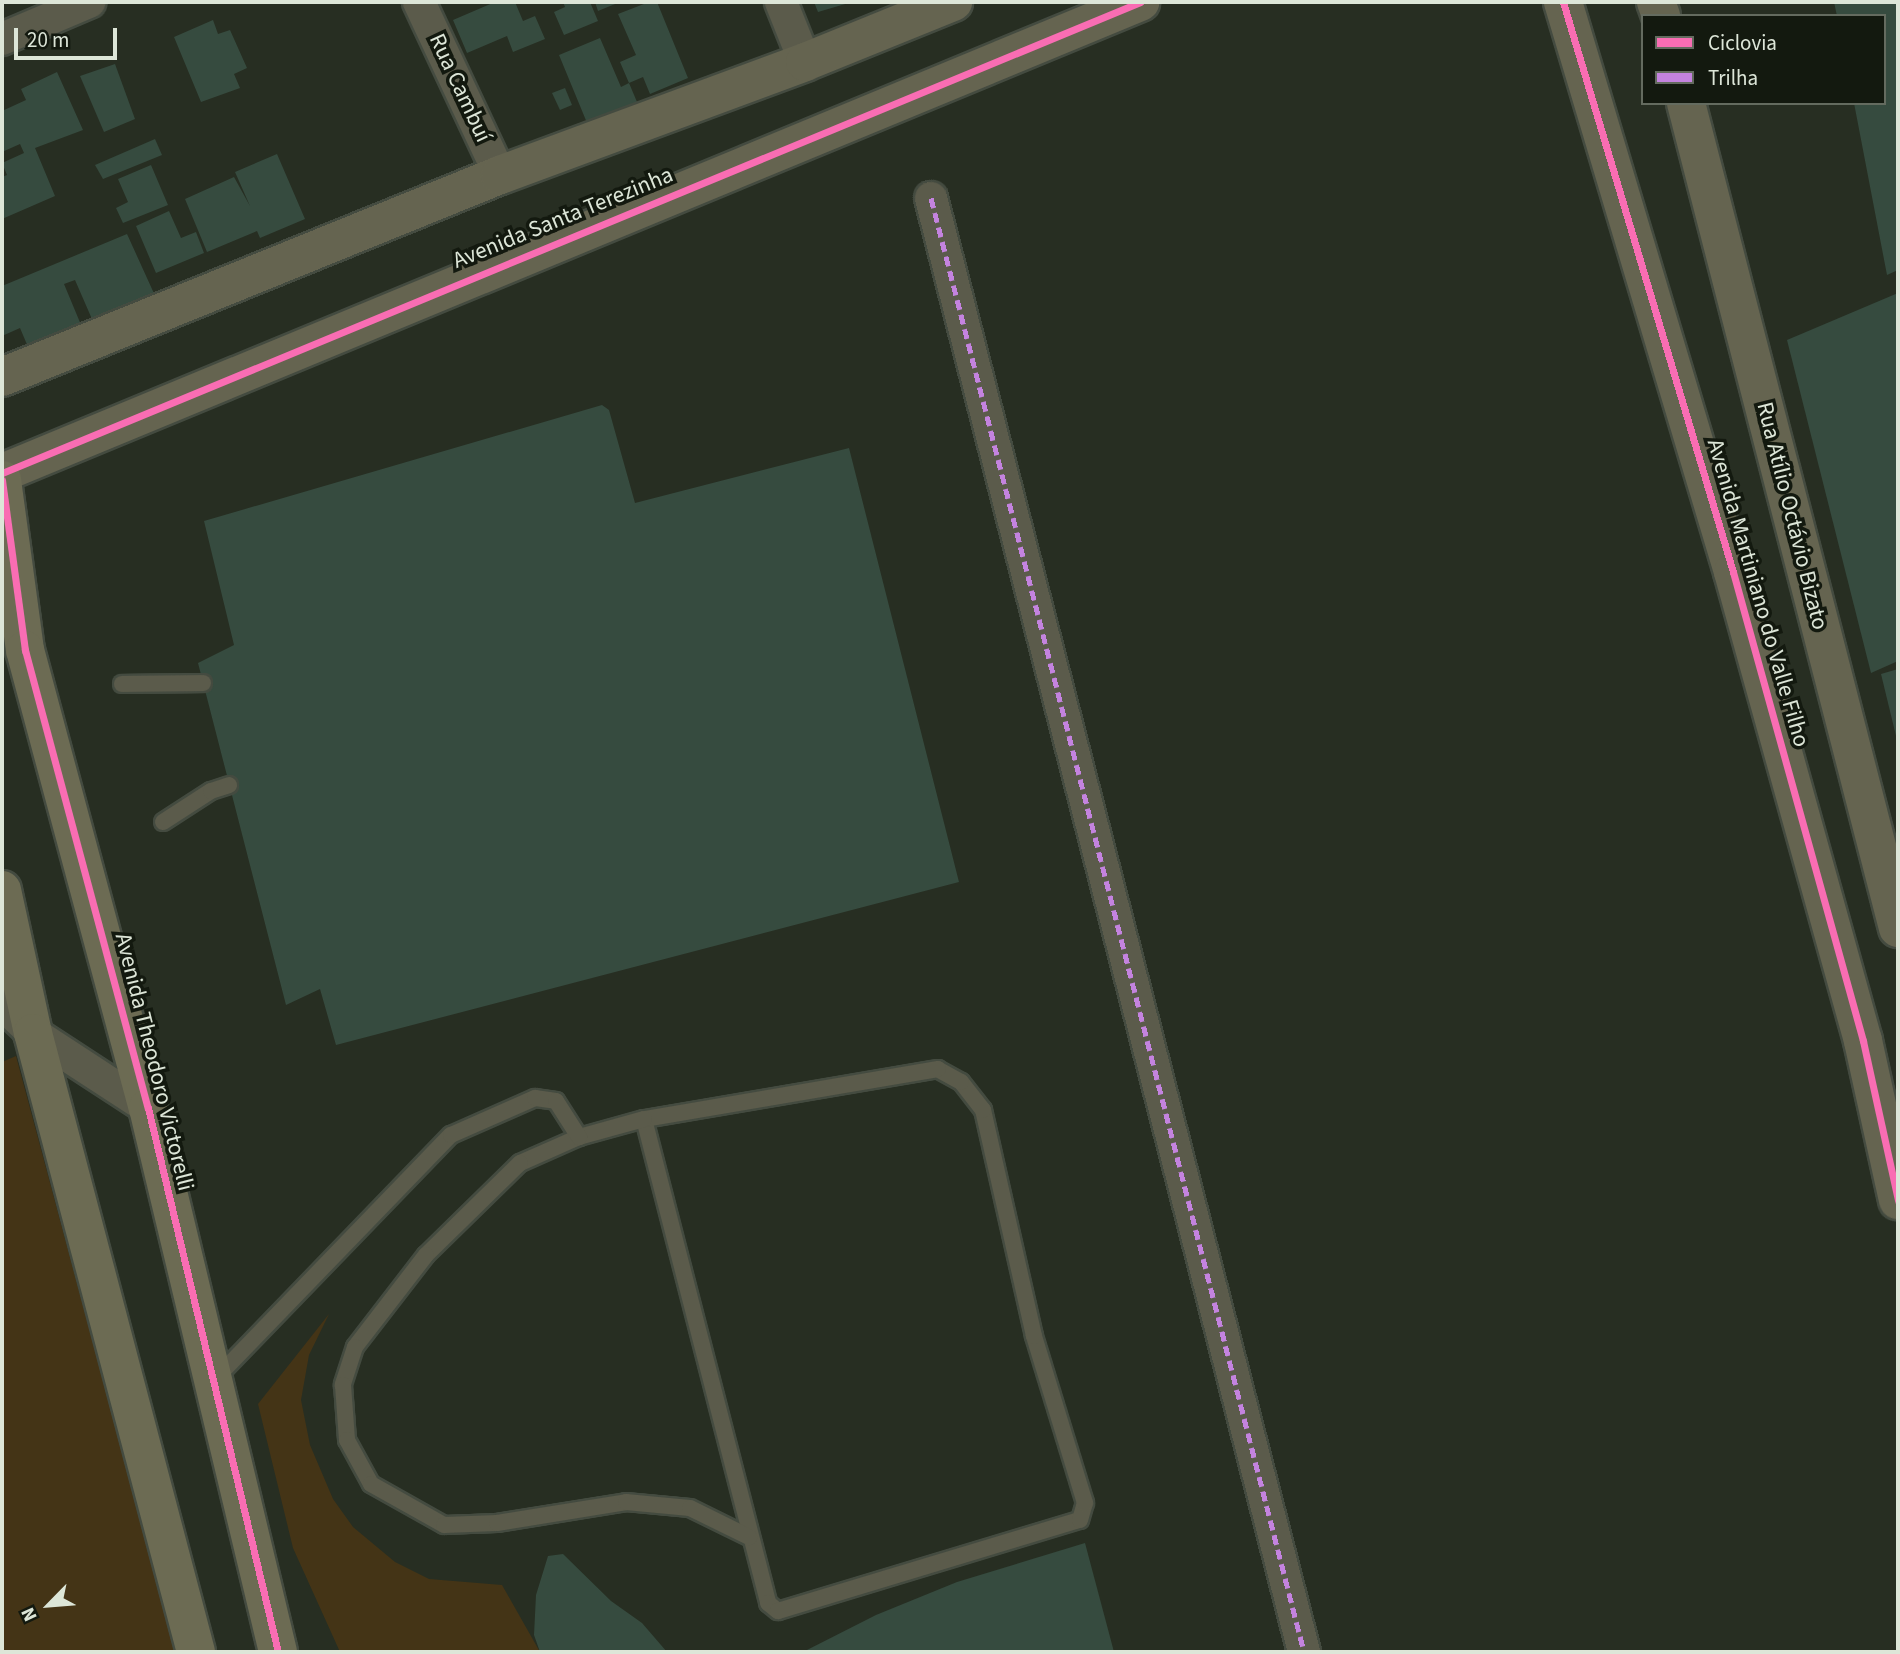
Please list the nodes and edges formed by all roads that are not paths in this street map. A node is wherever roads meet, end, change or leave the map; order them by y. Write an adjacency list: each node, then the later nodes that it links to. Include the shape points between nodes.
1 (89, 2): 7 (street)
2 (419, 2): 10 (street, Rua Cambuí)
3 (781, 2): 8 (street)
4 (953, 2): 8 (street)
5 (1140, 2): 13 (street, Avenida Santa Terezinha)
6 (1563, 2): 23 (street, Avenida Martiniano do Valle Filho, via 1718,521)
7 (2, 39)
8 (805, 62): 10 (street)
9 (1687, 105): 20 (street, Rua Atílio Octávio Bizato)
10 (500, 175): 12 (street)
11 (931, 198): 33 (street)
12 (2, 377)
13 (2, 473)
14 (2, 480): 25 (main road, Avenida Theodoro Victorelli, via 25,650)
15 (203, 683): 16 (lane)
16 (122, 684)
17 (229, 785): 18 (lane, via 211,791)
18 (163, 822)
19 (2, 890): 22 (main road)
20 (1898, 928)
21 (2, 1004): 22 (street)
22 (33, 1033): 25 (street); 31 (main road)
23 (1863, 1041): 24 (street, via 1888,1049); 28 (street, Avenida Martiniano do Valle Filho)
24 (1898, 1077)
25 (148, 1108): 29 (main road, Avenida Theodoro Victorelli)
26 (643, 1119): 27 (lane); 30 (lane); 30 (lane, via 916,1070 938,1069 961,1082 983,1110 1034,1336 1086,1503 1080,1520 778,1611 763,1591)
27 (579, 1138): 29 (lane, via 555,1101 535,1098 451,1135); 30 (lane, via 520,1163 426,1255 355,1347 343,1385 347,1440 371,1484 444,1525 497,1523 626,1502 690,1508)
28 (1898, 1200)
29 (213, 1381): 32 (main road, Avenida Theodoro Victorelli)
30 (749, 1536)
31 (196, 1652)
32 (278, 1652)
33 (1304, 1652)

